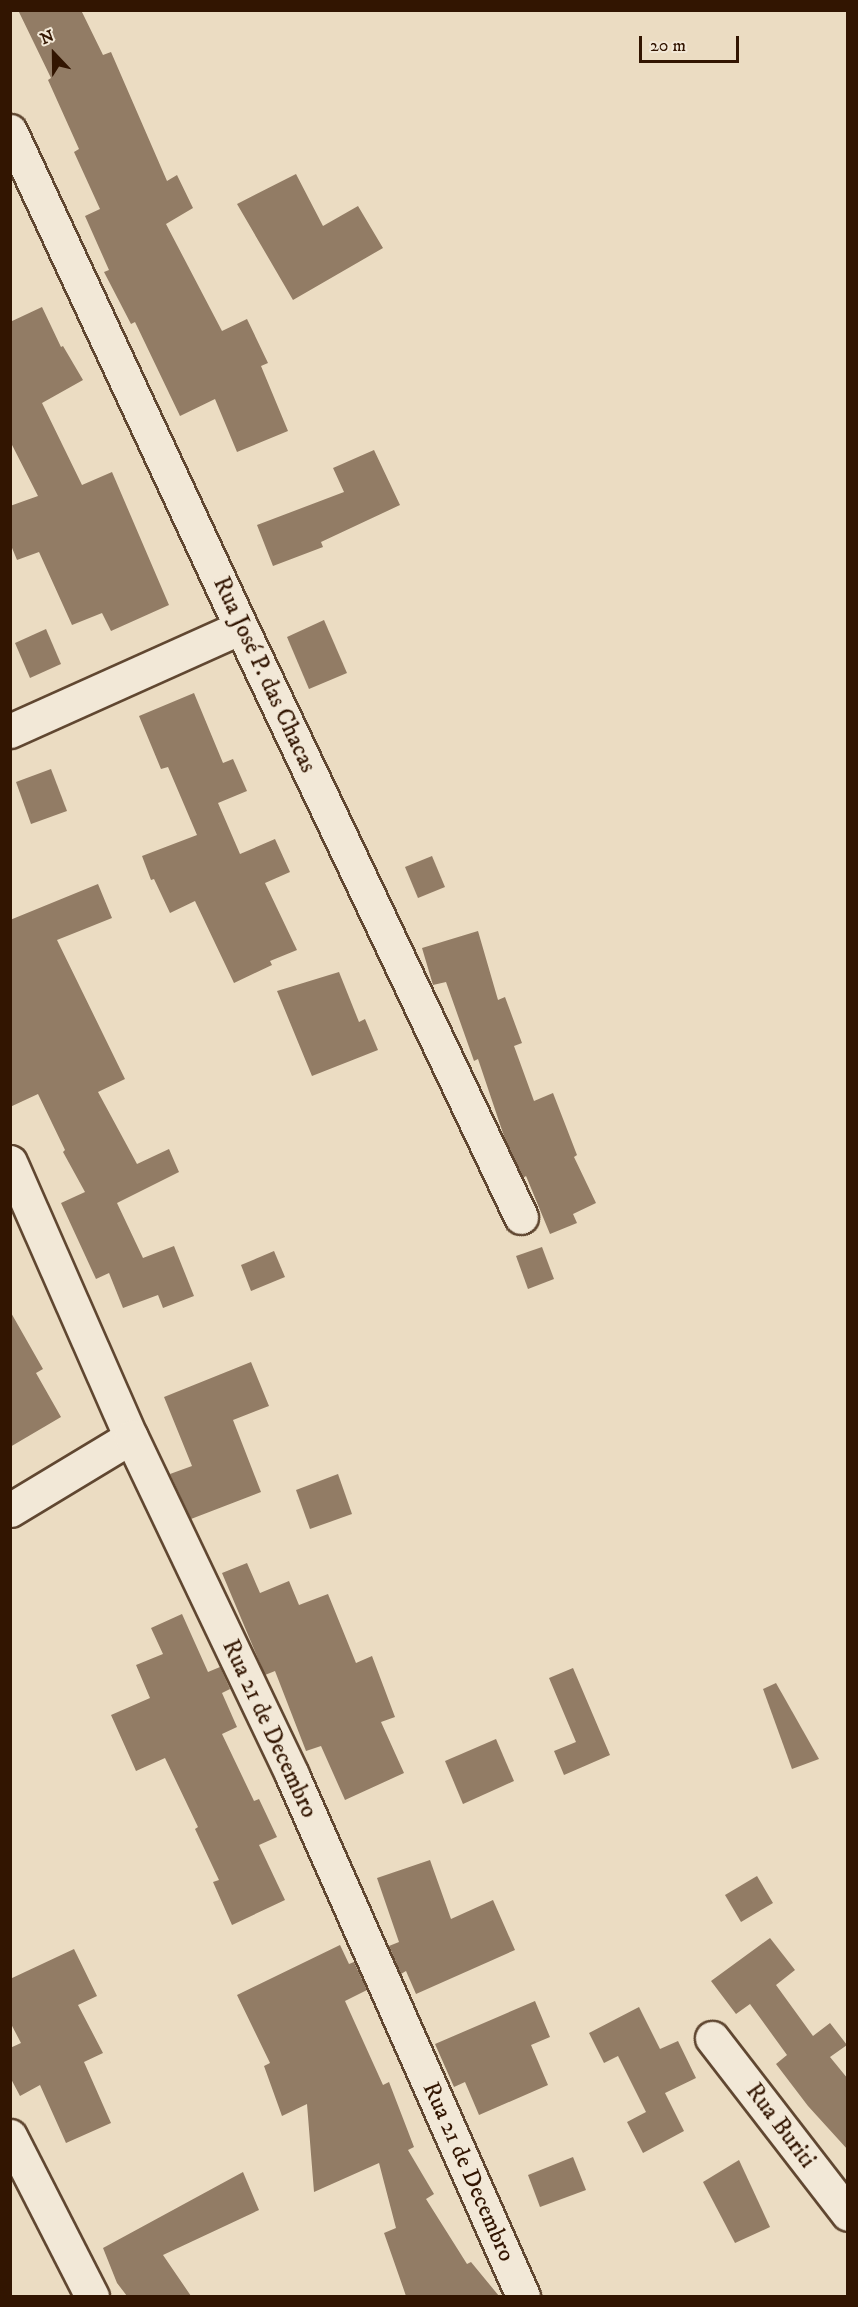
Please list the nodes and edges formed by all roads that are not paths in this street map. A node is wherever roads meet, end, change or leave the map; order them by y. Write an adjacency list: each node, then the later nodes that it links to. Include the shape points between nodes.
1 (10, 131): 2 (street, Rua José P. das Chacas)
2 (241, 627): 3 (street); 5 (street, Rua José P. das Chacas)
3 (10, 731)
4 (10, 1162): 6 (street, Rua 21 de Decembro)
5 (521, 1217)
6 (131, 1437): 7 (street); 12 (street, Rua 21 de Decembro, via 292,1775)
7 (10, 1510)
8 (712, 2038): 10 (street, Rua Buriti)
9 (10, 2136): 11 (street)
10 (848, 2214)
11 (92, 2296)
12 (523, 2296)

